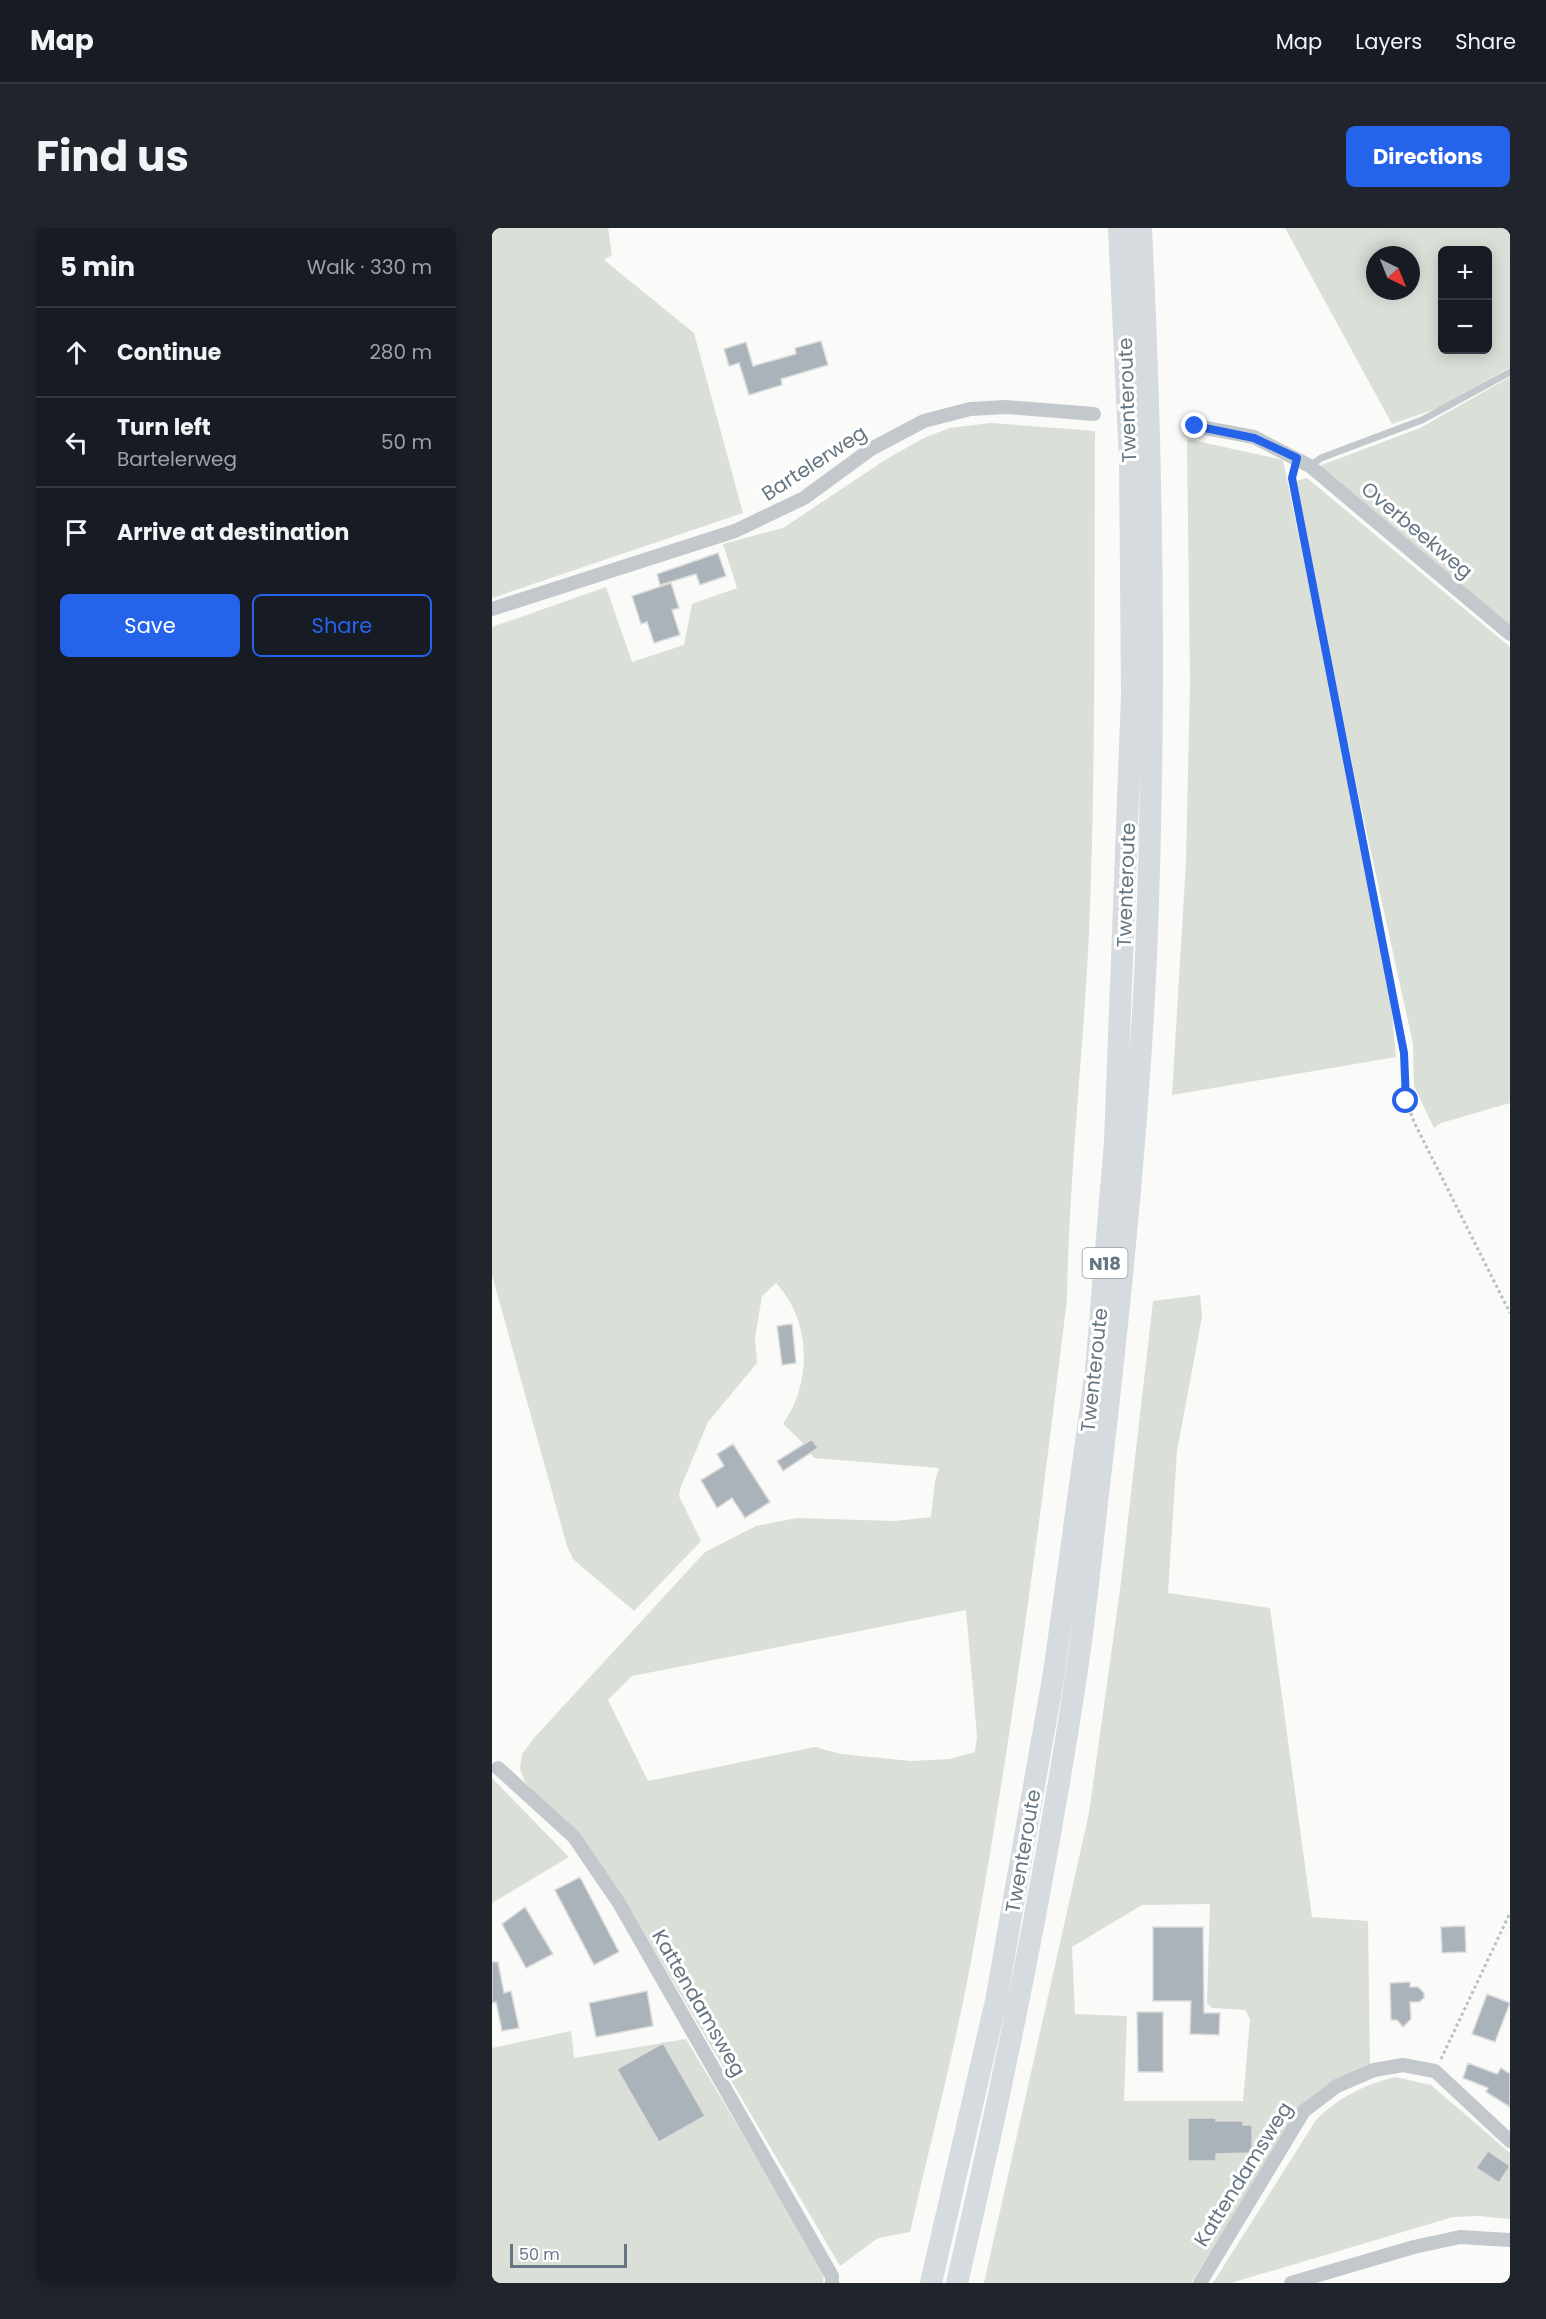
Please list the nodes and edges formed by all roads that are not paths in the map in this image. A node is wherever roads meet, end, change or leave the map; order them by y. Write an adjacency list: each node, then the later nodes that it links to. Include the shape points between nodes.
1 (1119, 228): 13 (highway, Twenteroute / N18, via 1130,459 1132,695 1115,1142 1097,1358 1054,1673 996,2001)
2 (1141, 228): 14 (highway, Twenteroute / N18, via 1151,459 1152,694 1146,956 1134,1143 1114,1365 1077,1670 1018,2002)
3 (1510, 372): 6 (lane, via 1422,420 1321,458)
4 (1094, 414): 7 (street, Bartelerweg, via 1006,407 970,409 935,417 871,449 781,511 735,531)
5 (1195, 426): 6 (street, Overbeekweg, via 1254,438)
6 (1311, 466): 8 (street, Overbeekweg)
7 (492, 609)
8 (1510, 634)
9 (498, 1768): 12 (street, Kattendamsweg, via 574,1837 619,1903 832,2276)
10 (1510, 2141): 15 (street, Kattendamsweg, via 1435,2071 1403,2066 1374,2070 1337,2086 1304,2110)
11 (1510, 2240): 16 (street, via 1460,2237)
12 (832, 2283)
13 (931, 2283)
14 (957, 2283)
15 (1200, 2283)
16 (1292, 2283)

